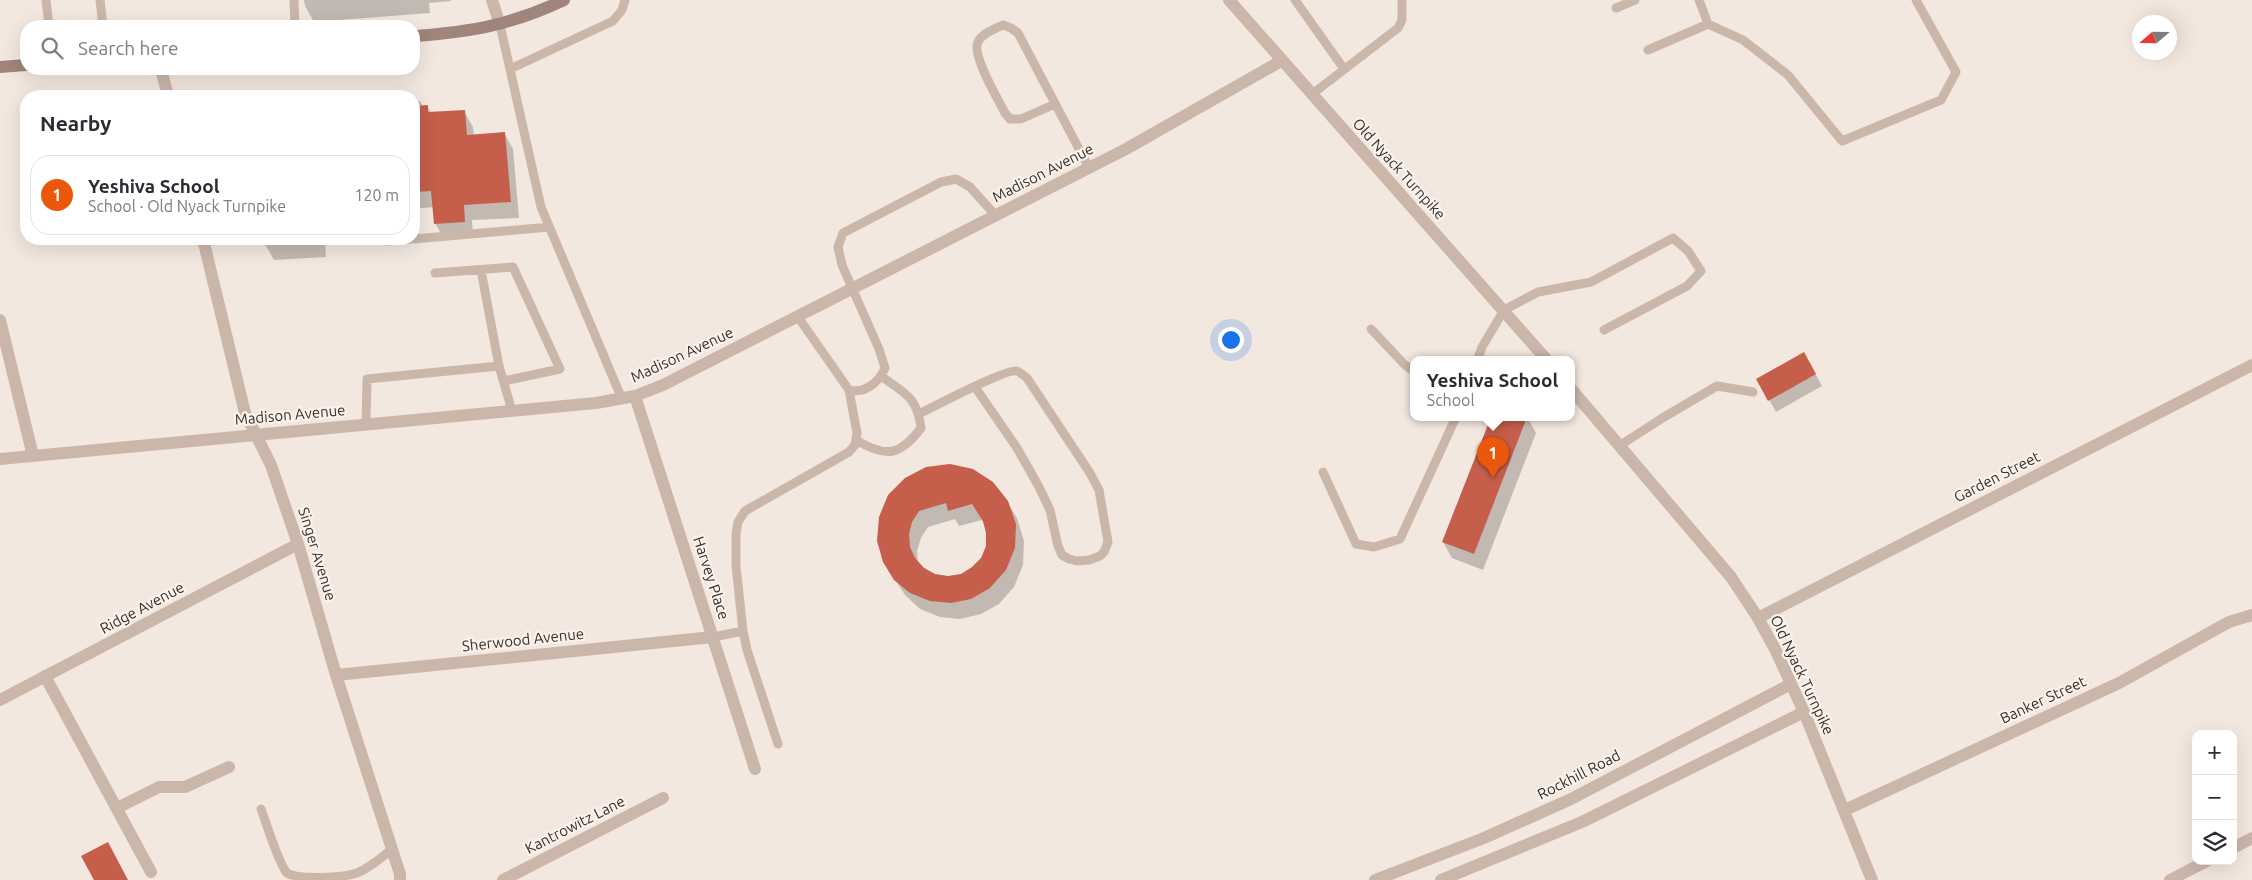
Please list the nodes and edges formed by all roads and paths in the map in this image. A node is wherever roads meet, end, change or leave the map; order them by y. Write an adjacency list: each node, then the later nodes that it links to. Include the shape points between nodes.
1 (46, 0): 14 (lane)
2 (100, 0): 15 (lane)
3 (294, 0): 16 (lane)
4 (492, 0): 18 (street)
5 (564, 0): 18 (main road)
6 (625, 0): 24 (lane, via 622,10 612,20)
7 (1229, 0): 21 (street, Old Nyack Turnpike)
8 (1295, 0): 25 (lane)
9 (1402, 0): 25 (lane, via 1402,20 1398,28)
10 (1635, 0): 13 (lane)
11 (1699, 0): 17 (lane)
12 (1916, 0): 17 (lane, via 1956,72 1941,100 1842,140 1788,75 1743,40)
13 (1616, 8)
14 (48, 20)
15 (102, 20)
16 (295, 20)
17 (1708, 24): 20 (lane)
18 (500, 25): 19 (main road, via 462,33); 24 (lane)
19 (420, 36)
20 (1648, 50)
21 (1281, 61): 28 (street, Old Nyack Turnpike); 30 (street, Madison Avenue)
22 (20, 65): 23 (main road)
23 (0, 67)
24 (510, 69): 32 (lane, via 534,178)
25 (1344, 69): 28 (lane)
26 (163, 75): 27 (street)
27 (166, 90)
28 (1311, 95): 38 (street, Old Nyack Turnpike)
29 (1055, 104): 29 (lane, via 1018,33 1003,25 981,36 976,44 977,55 1010,119 1020,119); 30 (lane)
30 (1089, 168): 31 (street, Madison Avenue)
31 (996, 216): 37 (street, Madison Avenue); 37 (lane, via 970,186 956,179 941,182 843,233 838,247)
32 (549, 227): 33 (lane); 55 (lane)
33 (420, 238)
34 (204, 245): 60 (street, Singer Avenue, via 245,413)
35 (481, 270): 36 (lane); 46 (lane); 49 (lane, via 513,267 560,368)
36 (435, 273)
37 (852, 289): 39 (street, Madison Avenue); 48 (lane, via 879,349)
38 (1504, 310): 42 (lane, via 1538,292 1591,282 1673,238 1688,251 1701,270 1687,286); 43 (lane); 44 (street, Old Nyack Turnpike)
39 (798, 317): 51 (lane); 54 (street, Madison Avenue)
40 (0, 320): 63 (street)
41 (1372, 329): 47 (lane)
42 (1604, 330)
43 (1479, 356)
44 (1543, 356)
45 (2252, 365): 68 (street, Garden Street)
46 (499, 366): 49 (lane); 59 (lane, via 367,379)
47 (1410, 368)
48 (883, 372): 51 (lane, via 875,383 864,389); 57 (lane, via 905,392)
49 (504, 381): 56 (lane)
50 (975, 387): 50 (lane, via 1008,371 1017,370 1027,378 1099,490 1108,542 1100,556 1077,561 1062,555 1050,510 1039,486); 57 (lane)
51 (849, 390): 61 (lane, via 855,413)
52 (1753, 392): 62 (lane, via 1718,386)
53 (1575, 394): 62 (street, Old Nyack Turnpike)
54 (635, 396): 55 (street, Madison Avenue); 70 (street, Harvey Place)
55 (622, 398): 56 (street, Madison Avenue)
56 (512, 411): 59 (street, Madison Avenue)
57 (919, 414): 61 (lane, via 921,428 907,446 888,452 872,450)
58 (1454, 421): 65 (lane, via 1400,539 1374,547 1356,544)
59 (366, 424): 60 (street, Madison Avenue)
60 (254, 435): 63 (street, Madison Avenue); 66 (street, Singer Avenue, via 271,465)
61 (856, 440): 69 (lane, via 849,452 745,511 738,522 736,566)
62 (1619, 446): 68 (street, Old Nyack Turnpike, via 1731,577)
63 (33, 456): 64 (street, Madison Avenue)
64 (0, 459)
65 (1323, 472)
66 (298, 544): 71 (street, Singer Avenue); 72 (street, Ridge Avenue)
67 (2252, 615): 82 (street, Banker Street, via 2229,622 2119,683)
68 (1758, 618): 73 (street, Old Nyack Turnpike)
69 (743, 631): 70 (lane); 76 (lane)
70 (713, 637): 71 (street, Sherwood Avenue); 78 (street, Harvey Place)
71 (336, 675): 85 (street, Singer Avenue)
72 (45, 676): 74 (street, Ridge Avenue); 80 (street)
73 (1791, 684): 75 (street, Old Nyack Turnpike); 90 (street, Rockhill Road, via 1571,799 1484,838)
74 (0, 700)
75 (1804, 712): 82 (street, Old Nyack Turnpike); 91 (street, via 1582,822)
76 (778, 744)
77 (229, 766): 80 (street, via 186,787 159,787)
78 (755, 769)
79 (663, 798): 89 (street, Kantrowitz Lane)
80 (117, 808): 87 (street)
81 (261, 809): 85 (lane, via 281,864 294,878 323,879 357,873)
82 (1845, 810): 92 (street, Old Nyack Turnpike)
83 (2252, 838): 84 (street)
84 (2237, 846)
85 (392, 849): 88 (street, Singer Avenue)
86 (2199, 865): 93 (street)
87 (151, 872)
88 (400, 880)
89 (503, 880)
90 (1375, 880)
91 (1441, 880)
92 (1872, 880)
93 (2170, 880)

